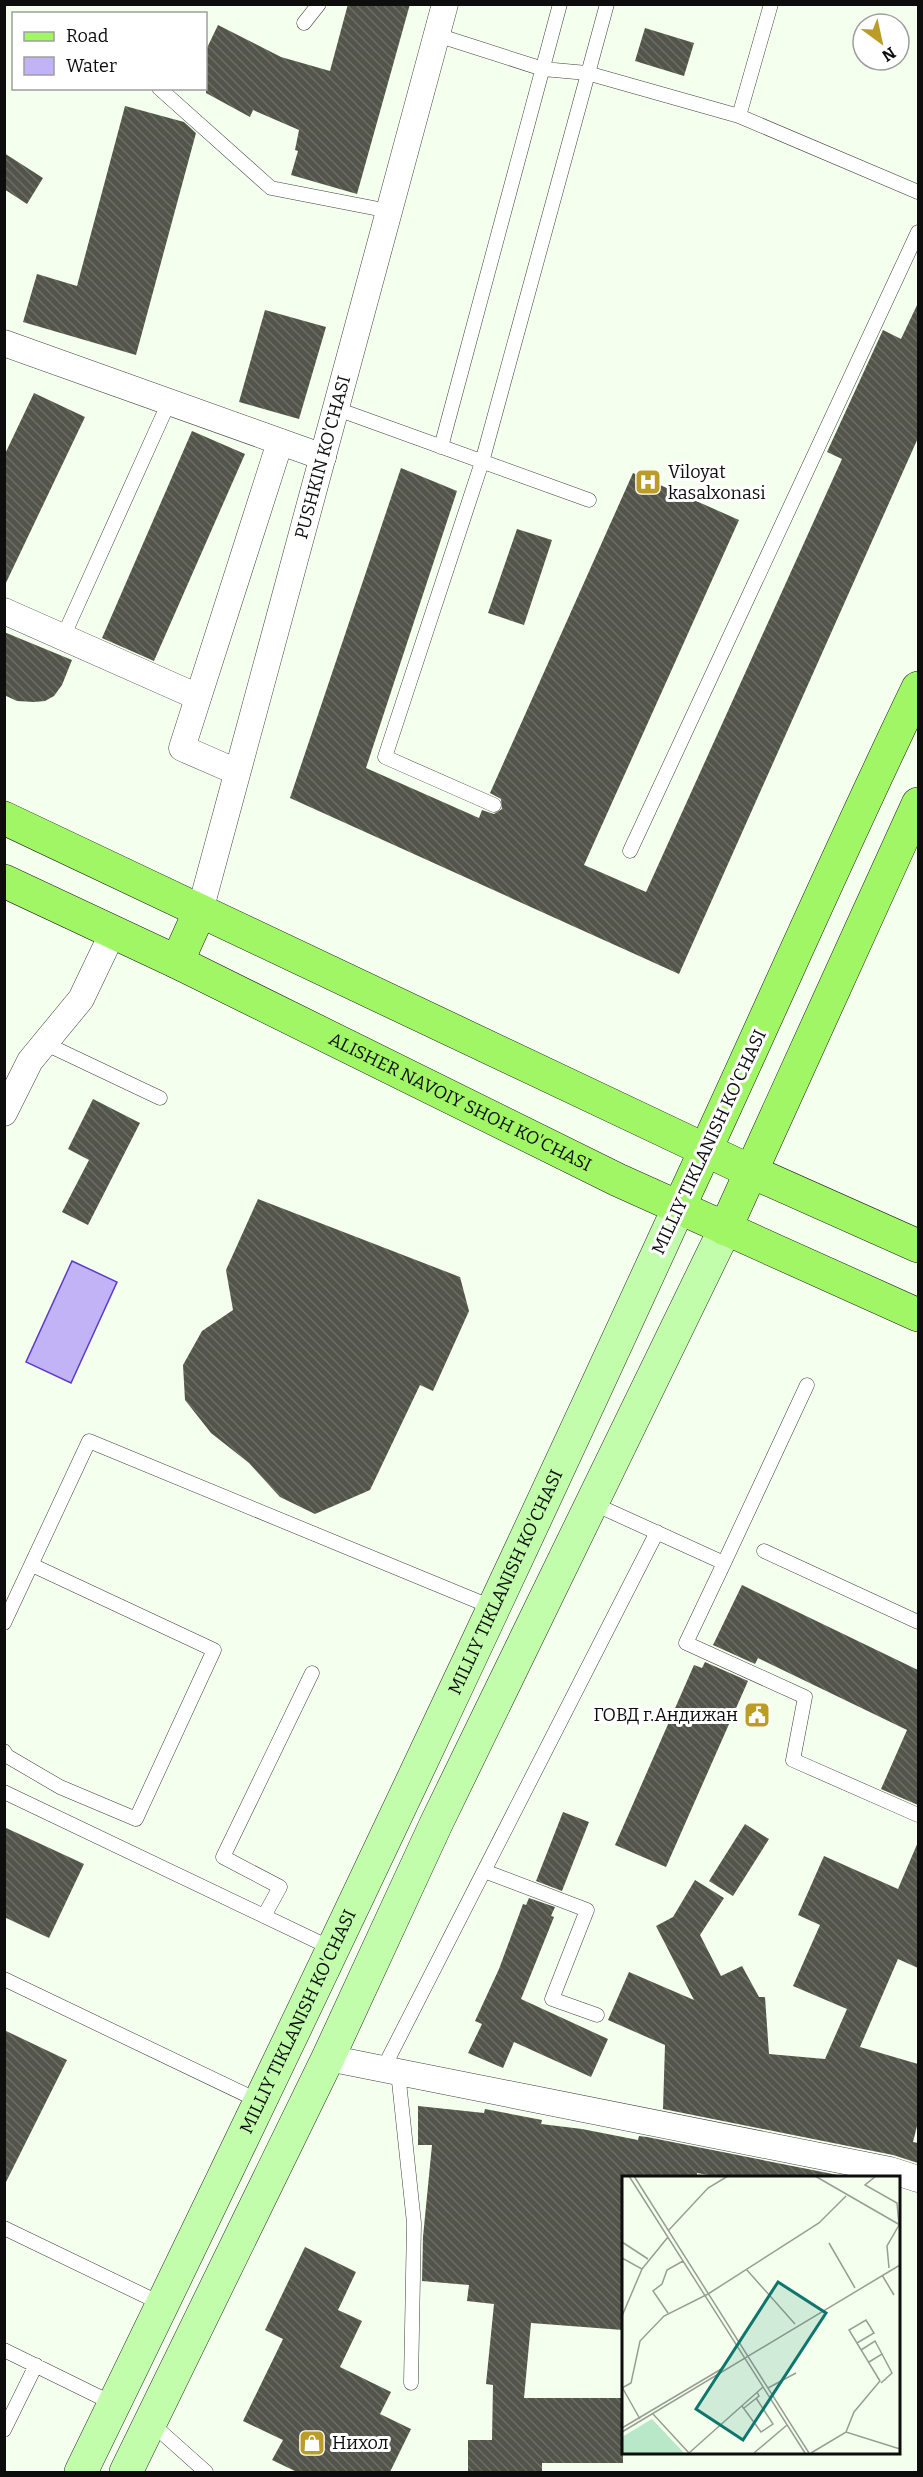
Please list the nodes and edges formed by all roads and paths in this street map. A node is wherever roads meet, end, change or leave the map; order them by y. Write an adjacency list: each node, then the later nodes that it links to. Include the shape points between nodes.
1 (319, 4): 6 (lane)
2 (445, 4): 7 (street, PUSHKIN KO'CHASI)
3 (560, 4): 8 (lane)
4 (607, 4): 9 (lane)
5 (771, 4): 11 (lane)
6 (304, 23)
7 (437, 35): 8 (lane); 13 (street, PUSHKIN KO'CHASI)
8 (543, 69): 9 (lane); 19 (lane)
9 (587, 74): 11 (lane); 21 (lane)
10 (161, 90): 13 (lane, via 271,188)
11 (739, 116): 12 (lane)
12 (918, 192)
13 (389, 211): 17 (street, PUSHKIN KO'CHASI)
14 (918, 232): 31 (lane)
15 (4, 343): 16 (street)
16 (169, 402): 18 (street); 24 (lane)
17 (337, 409): 19 (lane); 20 (street, PUSHKIN KO'CHASI)
18 (280, 442): 20 (street); 26 (street)
19 (441, 447): 21 (lane)
20 (323, 457): 27 (street, PUSHKIN KO'CHASI)
21 (482, 462): 22 (lane); 28 (lane, via 385,757)
22 (589, 500)
23 (4, 611): 24 (street)
24 (63, 637): 26 (street)
25 (918, 688): 39 (main road, MILLIY TIKLANISH KO'CHASI)
26 (198, 696): 27 (street, via 182,748)
27 (237, 772): 33 (street, PUSHKIN KO'CHASI)
28 (494, 805)
29 (917, 809): 40 (main road)
30 (4, 818): 33 (main road)
31 (630, 851)
32 (4, 881): 34 (main road, ALISHER NAVOIY SHOH KO'CHASI)
33 (200, 911): 35 (main road); 39 (main road)
34 (113, 932): 35 (main road, ALISHER NAVOIY SHOH KO'CHASI); 36 (street, via 81,999)
35 (177, 962): 41 (main road, ALISHER NAVOIY SHOH KO'CHASI)
36 (46, 1044): 37 (lane); 38 (street, via 30,1061)
37 (160, 1098)
38 (4, 1113)
39 (706, 1149): 40 (main road); 41 (main road, MILLIY TIKLANISH KO'CHASI)
40 (752, 1172): 42 (main road); 43 (main road)
41 (679, 1207): 42 (main road, ALISHER NAVOIY SHOH KO'CHASI); 46 (main road, MILLIY TIKLANISH KO'CHASI)
42 (725, 1229): 44 (main road, ALISHER NAVOIY SHOH KO'CHASI); 47 (main road)
43 (918, 1246)
44 (918, 1315)
45 (807, 1385): 50 (lane)
46 (553, 1482): 47 (main road); 52 (main road, MILLIY TIKLANISH KO'CHASI)
47 (592, 1503): 48 (lane); 55 (main road)
48 (657, 1532): 50 (lane); 62 (lane)
49 (764, 1551): 53 (lane)
50 (724, 1563): 60 (lane, via 686,1643 804,1697 793,1760)
51 (32, 1565): 52 (lane, via 89,1441); 54 (lane); 57 (lane, via 214,1650 136,1819 60,1787)
52 (494, 1608): 55 (main road); 59 (main road, MILLIY TIKLANISH KO'CHASI)
53 (918, 1622)
54 (4, 1623)
55 (533, 1624): 61 (main road)
56 (312, 1673): 63 (lane, via 223,1857 280,1887)
57 (4, 1751)
58 (4, 1792): 63 (lane)
59 (399, 1808): 61 (main road); 64 (main road, MILLIY TIKLANISH KO'CHASI)
60 (918, 1815)
61 (436, 1824): 67 (main road)
62 (484, 1871): 66 (lane, via 587,1910 552,1999); 68 (lane)
63 (264, 1916): 64 (lane)
64 (333, 1949): 69 (main road, MILLIY TIKLANISH KO'CHASI)
65 (4, 1979): 69 (lane)
66 (597, 2015)
67 (328, 2058): 68 (street); 77 (main road)
68 (390, 2071): 70 (street); 75 (lane, via 414,2223)
69 (261, 2102): 72 (main road, MILLIY TIKLANISH KO'CHASI)
70 (918, 2179)
71 (4, 2228): 72 (lane)
72 (162, 2304): 76 (main road, MILLIY TIKLANISH KO'CHASI)
73 (4, 2350): 74 (lane)
74 (36, 2365): 76 (lane); 78 (lane)
75 (411, 2383)
76 (114, 2404): 77 (main road); 79 (main road, MILLIY TIKLANISH KO'CHASI)
77 (150, 2422): 80 (main road); 81 (lane)
78 (4, 2430)
79 (81, 2472)
80 (126, 2472)
81 (206, 2472)

